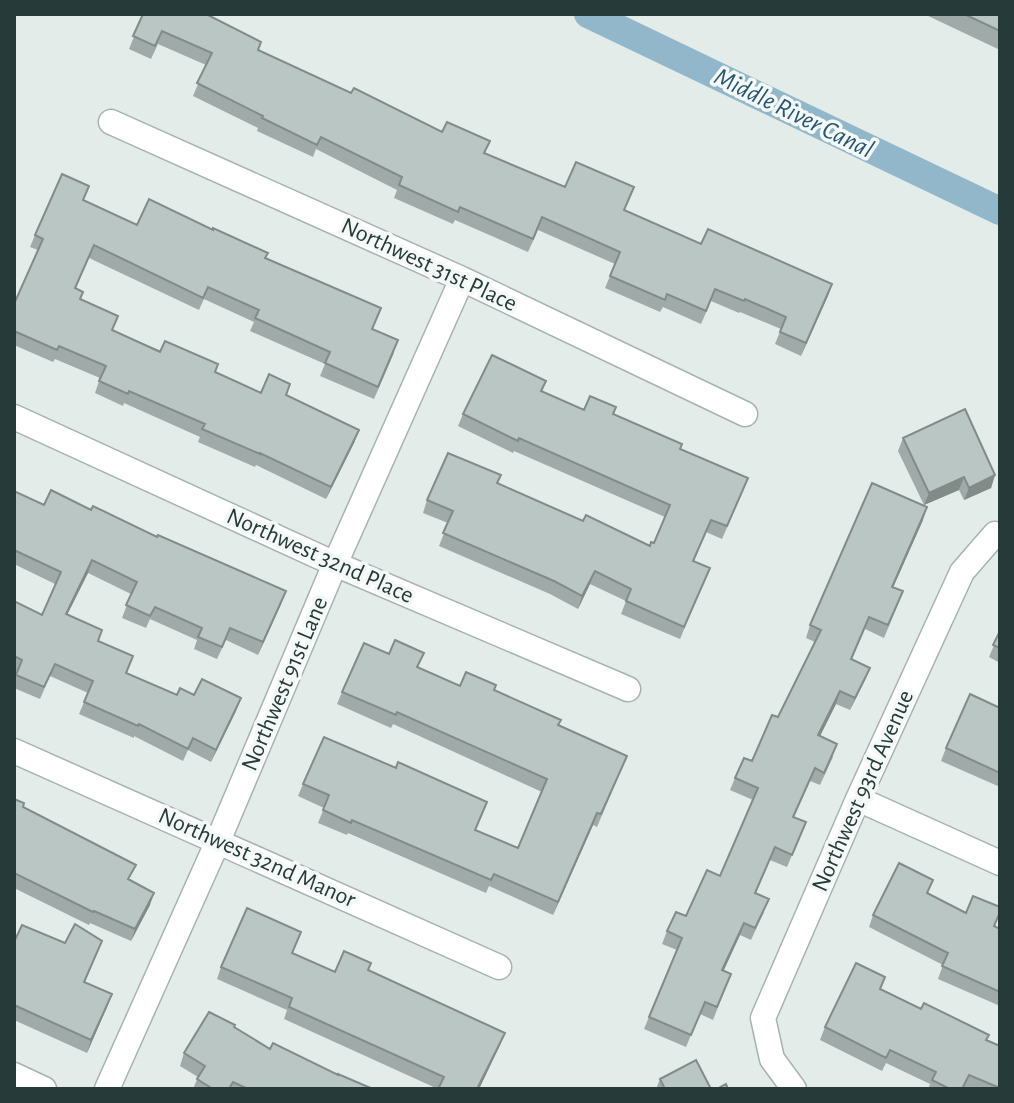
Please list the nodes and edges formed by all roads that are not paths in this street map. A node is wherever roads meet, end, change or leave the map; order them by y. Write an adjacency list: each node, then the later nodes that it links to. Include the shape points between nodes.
1 (111, 122): 2 (street, Northwest 31st Place)
2 (462, 279): 3 (street, Northwest 31st Place); 6 (street, Northwest 91st Lane)
3 (745, 414)
4 (14, 417): 6 (street, Northwest 32nd Place)
5 (998, 535): 9 (street, Northwest 93rd Avenue, via 962,572)
6 (335, 564): 7 (street, Northwest 32nd Place); 10 (street, Northwest 91st Lane)
7 (628, 689)
8 (14, 751): 10 (street, Northwest 32nd Manor)
9 (858, 799): 11 (street); 16 (street, Northwest 93rd Avenue, via 763,1018 772,1059)
10 (218, 841): 12 (street, Northwest 32nd Manor); 15 (street, Northwest 91st Lane)
11 (1000, 863)
12 (499, 967)
13 (14, 1075): 14 (street)
14 (44, 1089)
15 (107, 1089)
16 (794, 1089)

